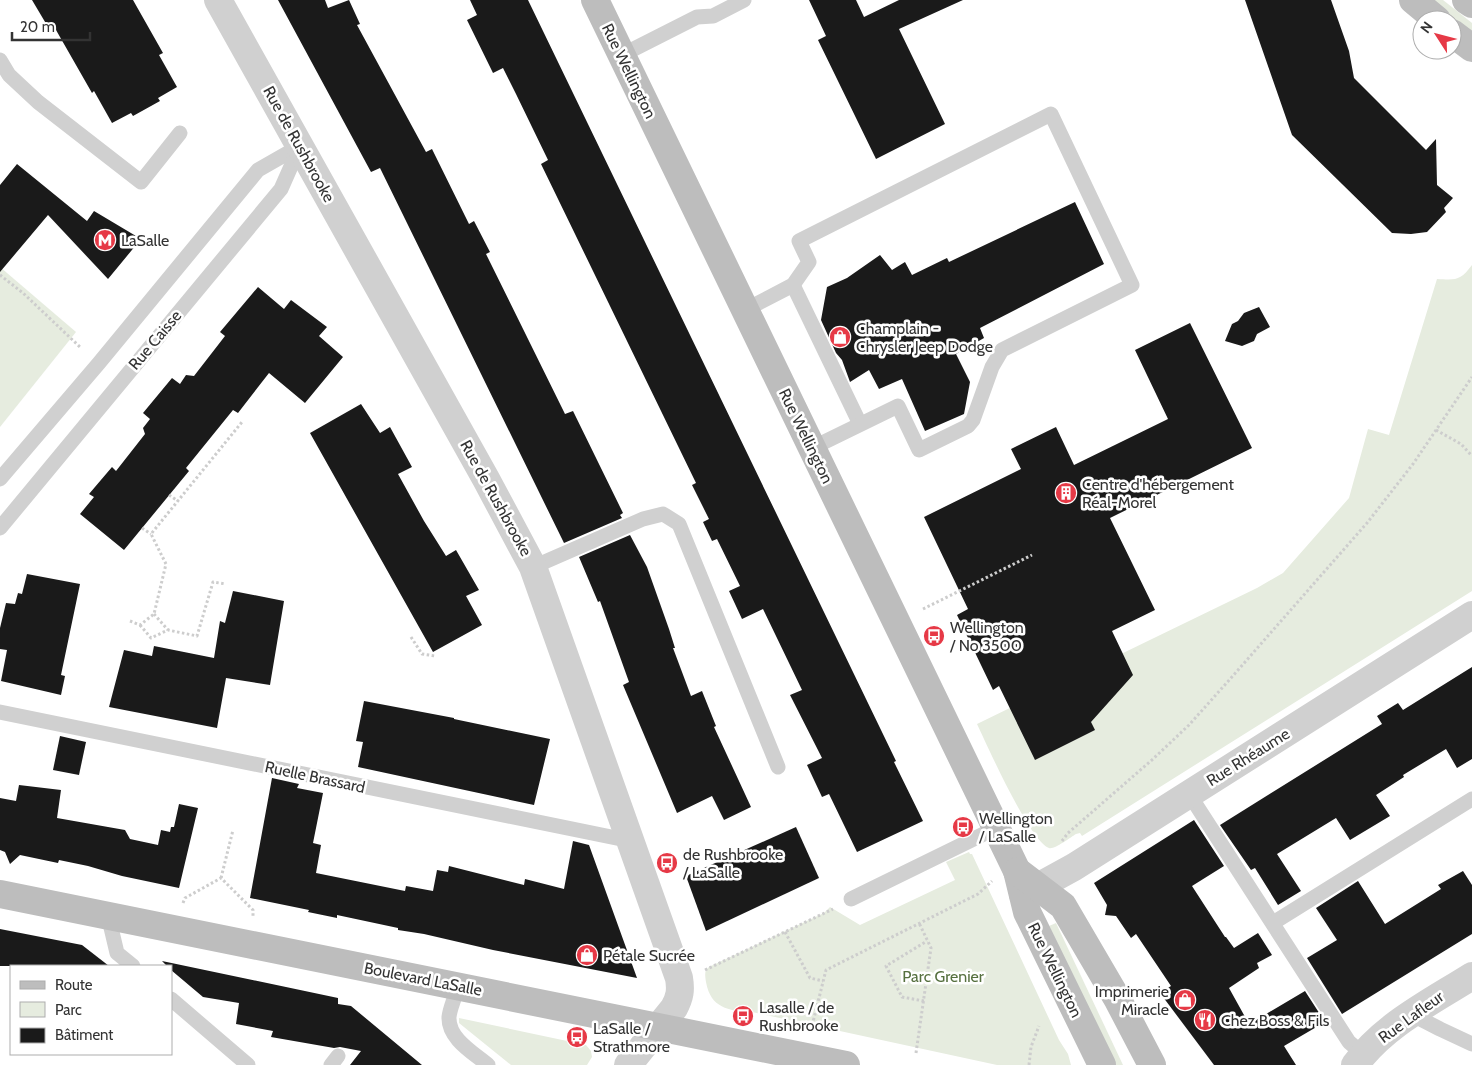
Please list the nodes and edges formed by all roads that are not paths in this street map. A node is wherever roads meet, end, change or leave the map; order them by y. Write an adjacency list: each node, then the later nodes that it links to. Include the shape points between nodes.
1 (218, 0): 11 (street, Rue de Rushbrooke)
2 (595, 0): 8 (main road, Rue Wellington)
3 (744, 0): 8 (lane, via 713,16 697,17)
4 (1413, 0): 7 (main road)
5 (1466, 0): 6 (main road)
6 (1472, 4)
7 (1425, 10)
8 (622, 54): 13 (main road, Rue Wellington)
9 (0, 60): 10 (lane, via 9,74 38,102 141,182)
10 (180, 134)
11 (300, 146): 16 (lane, via 258,170); 17 (lane, Rue Caisse, via 281,189); 18 (street, Rue de Rushbrooke)
12 (793, 285): 13 (lane); 14 (lane); 14 (lane, via 809,262 799,242 1051,114 1132,285 1002,350 992,366 968,426 919,450 898,406)
13 (744, 310): 15 (main road, Rue Wellington)
14 (860, 424): 15 (lane)
15 (812, 448): 24 (main road, Rue Wellington)
16 (0, 480)
17 (0, 528)
18 (533, 567): 21 (lane, via 643,519 663,514 680,524); 25 (street, Rue de Rushbrooke)
19 (1472, 615): 22 (street, Rue Rhéaume)
20 (0, 712): 25 (lane, Ruelle Brassard)
21 (778, 767)
22 (1189, 794): 26 (street, Rue Rhéaume, via 1074,867); 30 (lane)
23 (1472, 799): 30 (lane)
24 (996, 828): 26 (main road, Rue Wellington); 28 (lane)
25 (631, 841): 36 (street, Rue de Rushbrooke, via 680,978 680,998)
26 (1026, 885): 44 (main road, Rue Wellington, via 1027,912); 45 (main road, Rue Wellington, via 1063,906)
27 (0, 894): 29 (main road, Boulevard LaSalle)
28 (851, 899)
29 (108, 916): 31 (lane, via 117,953); 33 (main road, Boulevard LaSalle)
30 (1273, 923): 38 (lane)
31 (132, 965)
32 (1472, 976): 35 (street, Rue Lafleur)
33 (457, 986): 36 (main road, Boulevard LaSalle); 41 (lane, via 449,1017 450,1030)
34 (172, 1000): 40 (lane)
35 (1412, 1014): 37 (lane); 38 (street, Rue Lafleur, via 1386,1032)
36 (660, 1027): 39 (main road, Boulevard LaSalle); 42 (street, Rue de Rushbrooke)
37 (1472, 1044)
38 (1359, 1059)
39 (794, 1060): 43 (main road, Boulevard LaSalle)
40 (248, 1065)
41 (488, 1065)
42 (628, 1065)
43 (846, 1065)
44 (1102, 1065)
45 (1152, 1065)

